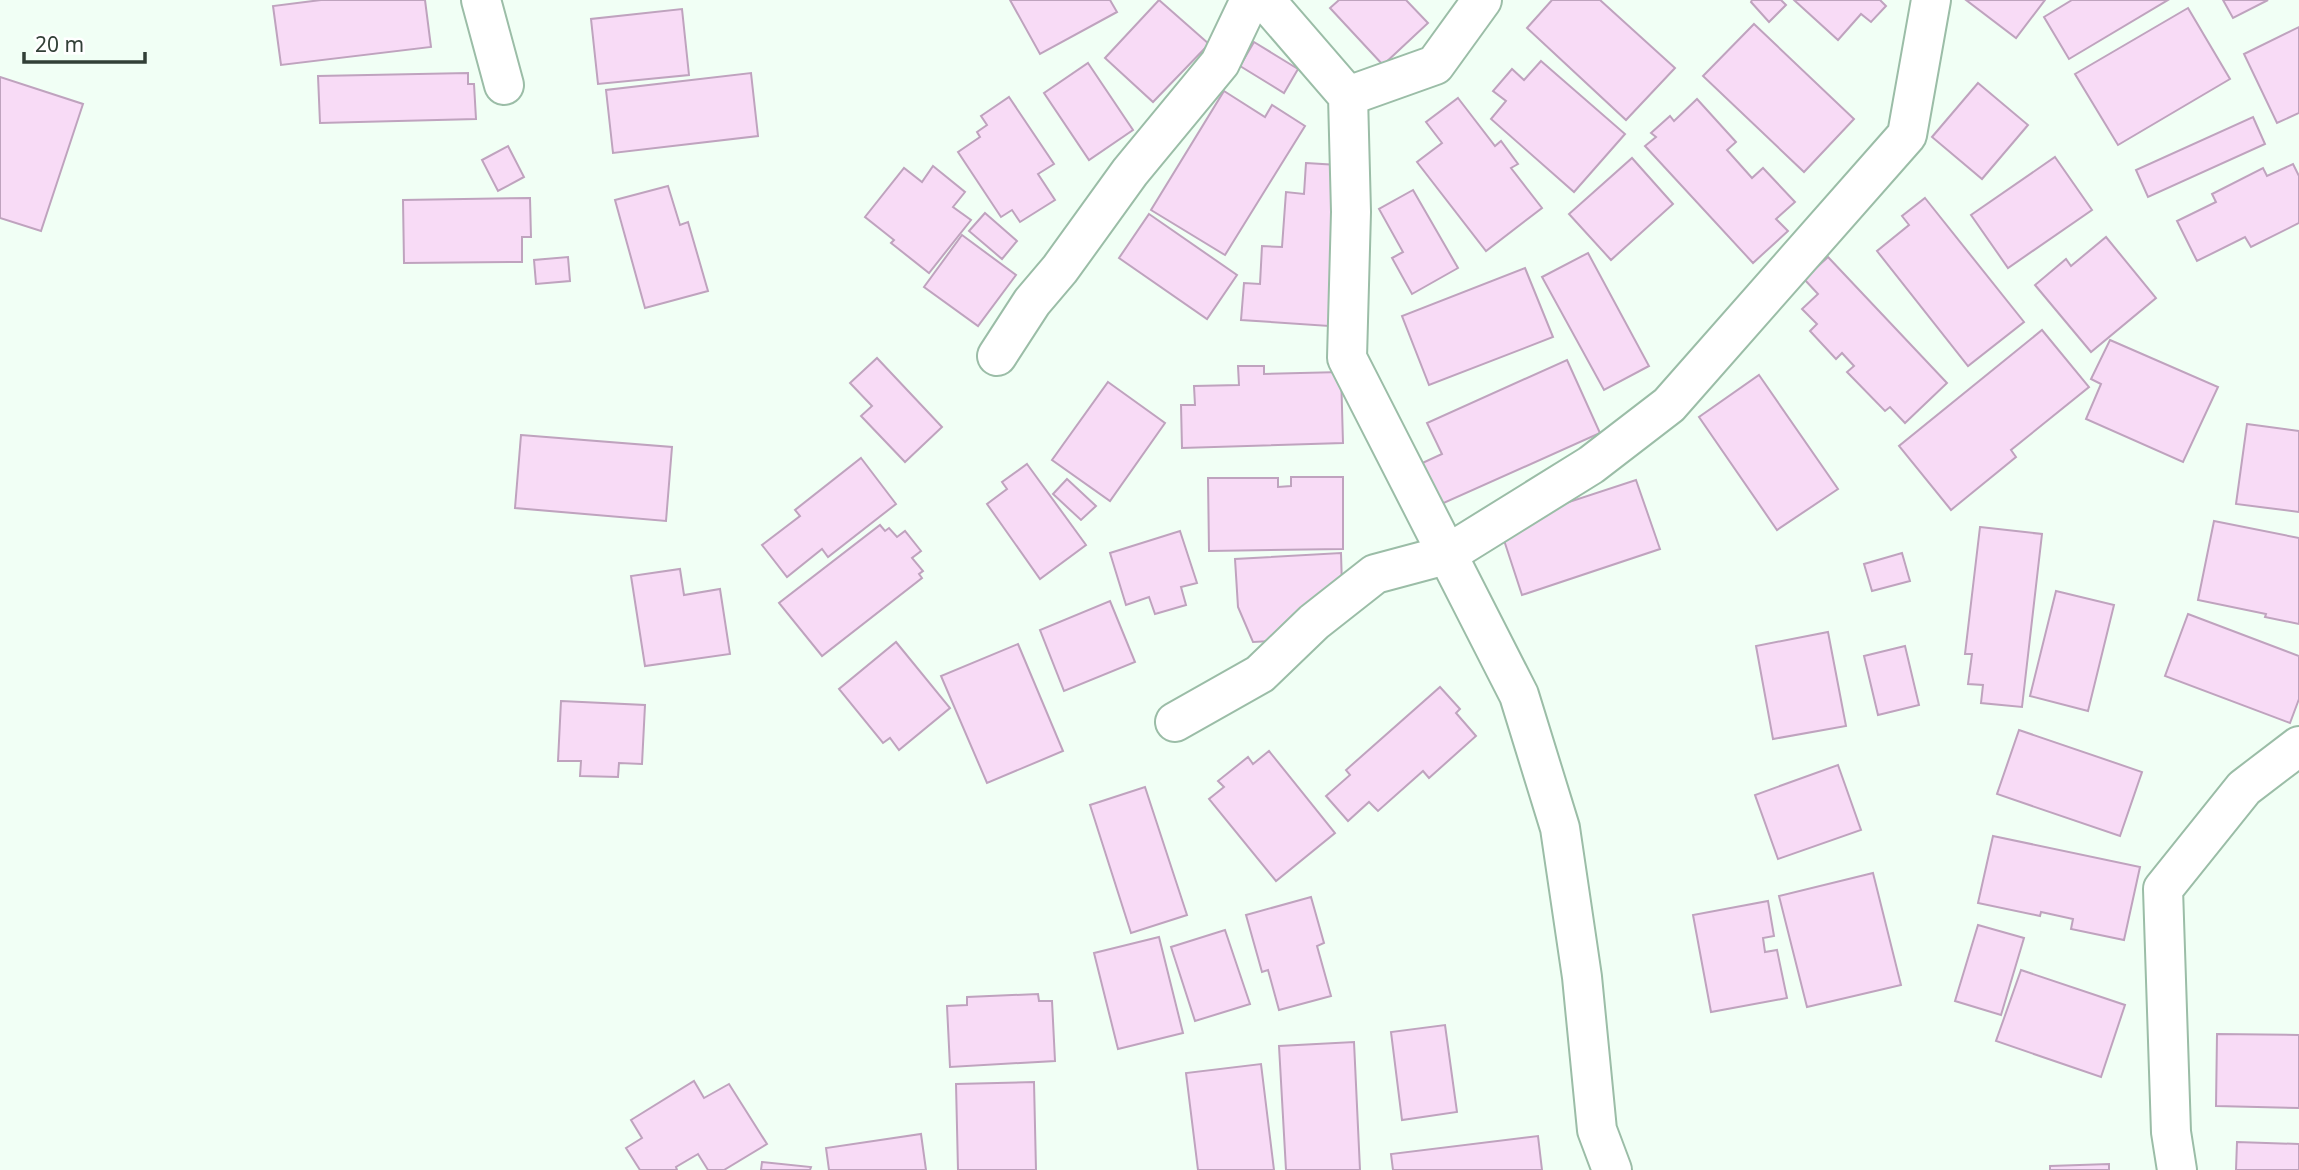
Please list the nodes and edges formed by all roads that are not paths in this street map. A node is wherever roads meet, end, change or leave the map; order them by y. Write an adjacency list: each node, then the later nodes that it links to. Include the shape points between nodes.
1 (481, 0): 6 (street)
2 (1250, 0): 8 (street, via 1220,63 1130,172)
3 (1265, 0): 7 (street)
4 (1482, 0): 7 (street, via 1435,65)
5 (1931, 0): 9 (street, via 1907,135 1669,405 1591,465)
6 (504, 85)
7 (1348, 96): 9 (street, via 1347,358)
8 (997, 356)
9 (1446, 555): 10 (street, via 1375,574 1314,622 1260,674); 12 (street, via 1519,695 1560,828 1582,977 1597,1130)
10 (1175, 722)
11 (2299, 746): 13 (street, via 2244,788 2163,889 2171,1132)
12 (1612, 1170)
13 (2177, 1170)

